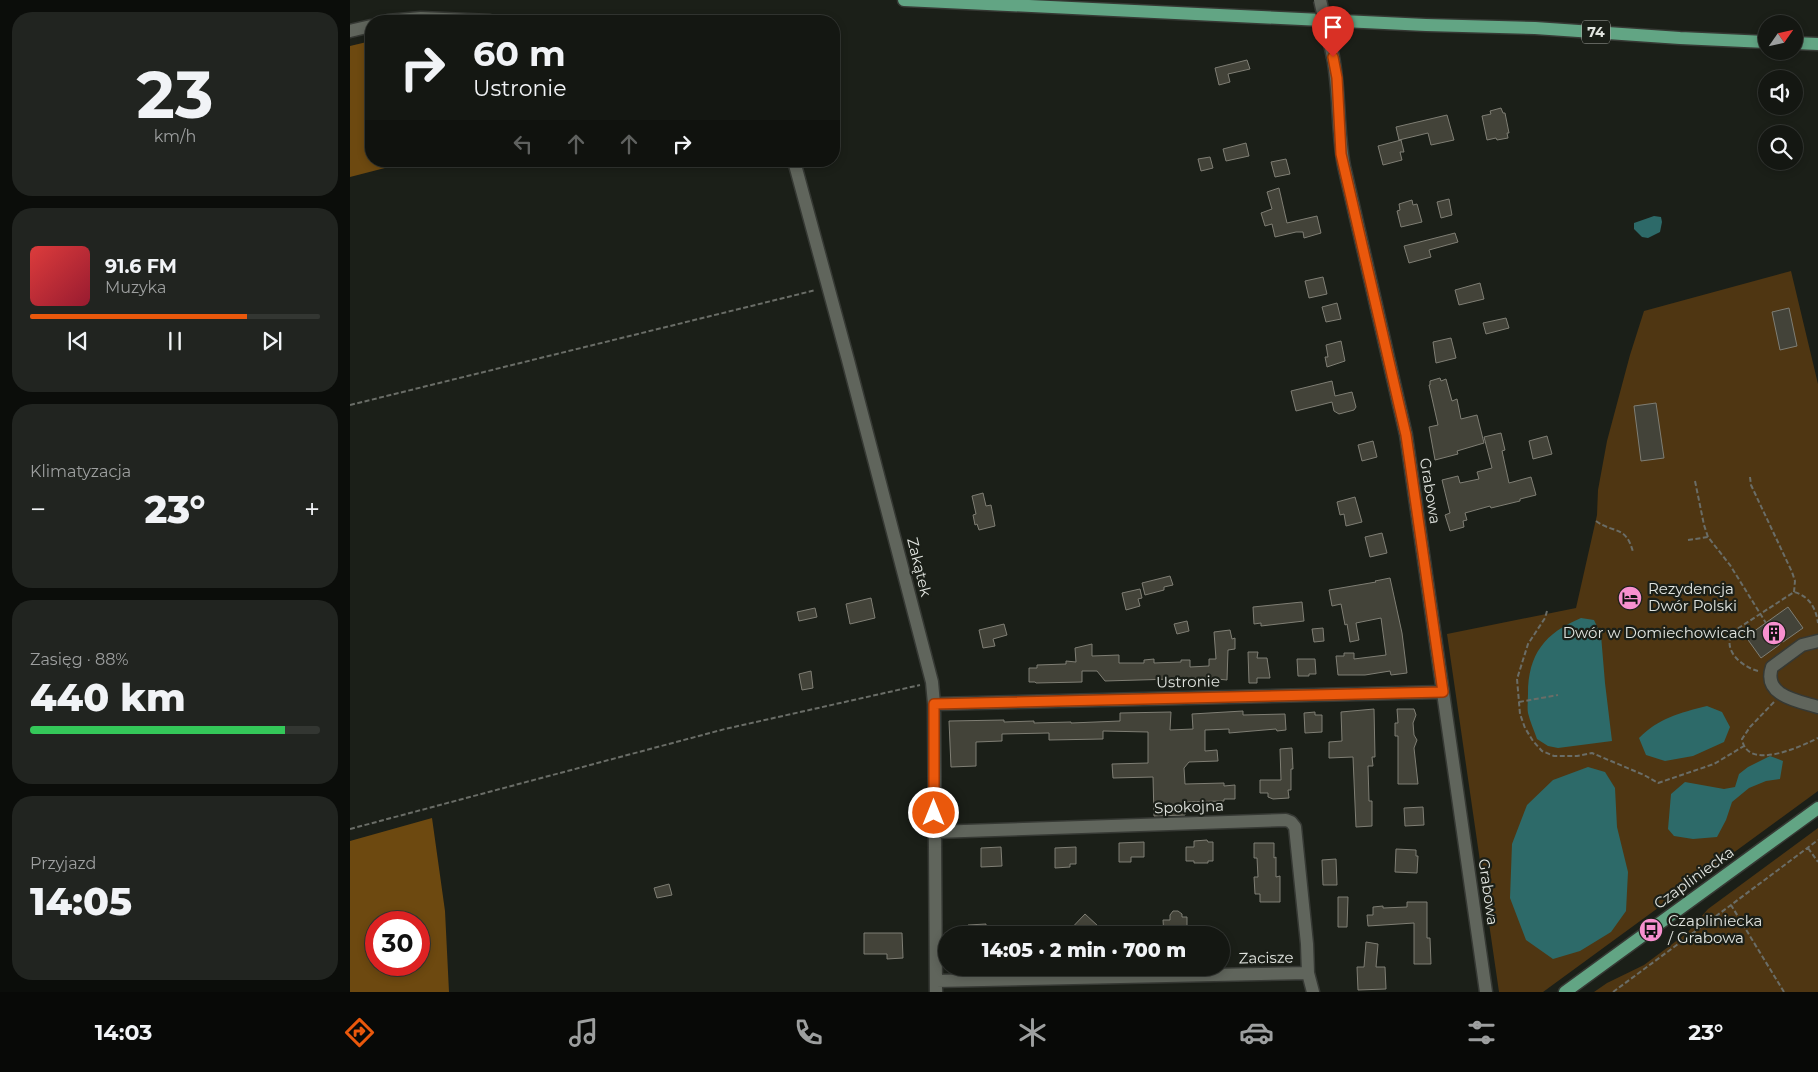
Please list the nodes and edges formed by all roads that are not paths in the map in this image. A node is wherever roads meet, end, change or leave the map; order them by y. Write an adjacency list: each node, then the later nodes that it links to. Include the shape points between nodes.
1 (904, 0): 5 (main road, 74, via 1535,28)
2 (1320, 0): 10 (street, Grabowa, bridge, via 1337,78 1341,154 1406,435)
3 (365, 28): 4 (street)
4 (350, 32)
5 (1758, 42)
6 (1803, 43): 7 (main road)
7 (1818, 44)
8 (796, 167): 11 (street, Zakątek, via 932,682)
9 (1818, 641): 12 (street, via 1802,645 1772,667 1770,673 1772,686 1781,695)
10 (1443, 692): 11 (street, Ustronie); 18 (street, Grabowa)
11 (934, 704): 14 (street, Zakątek)
12 (1818, 707)
13 (1818, 808): 19 (main road, Czapliniecka)
14 (934, 832): 15 (street, Spokojna, via 1286,820 1295,827); 16 (street, Zakątek)
15 (1308, 973): 16 (street, Zacisze); 17 (street, Zacisze)
16 (936, 986)
17 (1314, 992)
18 (1486, 992)
19 (1565, 992)

